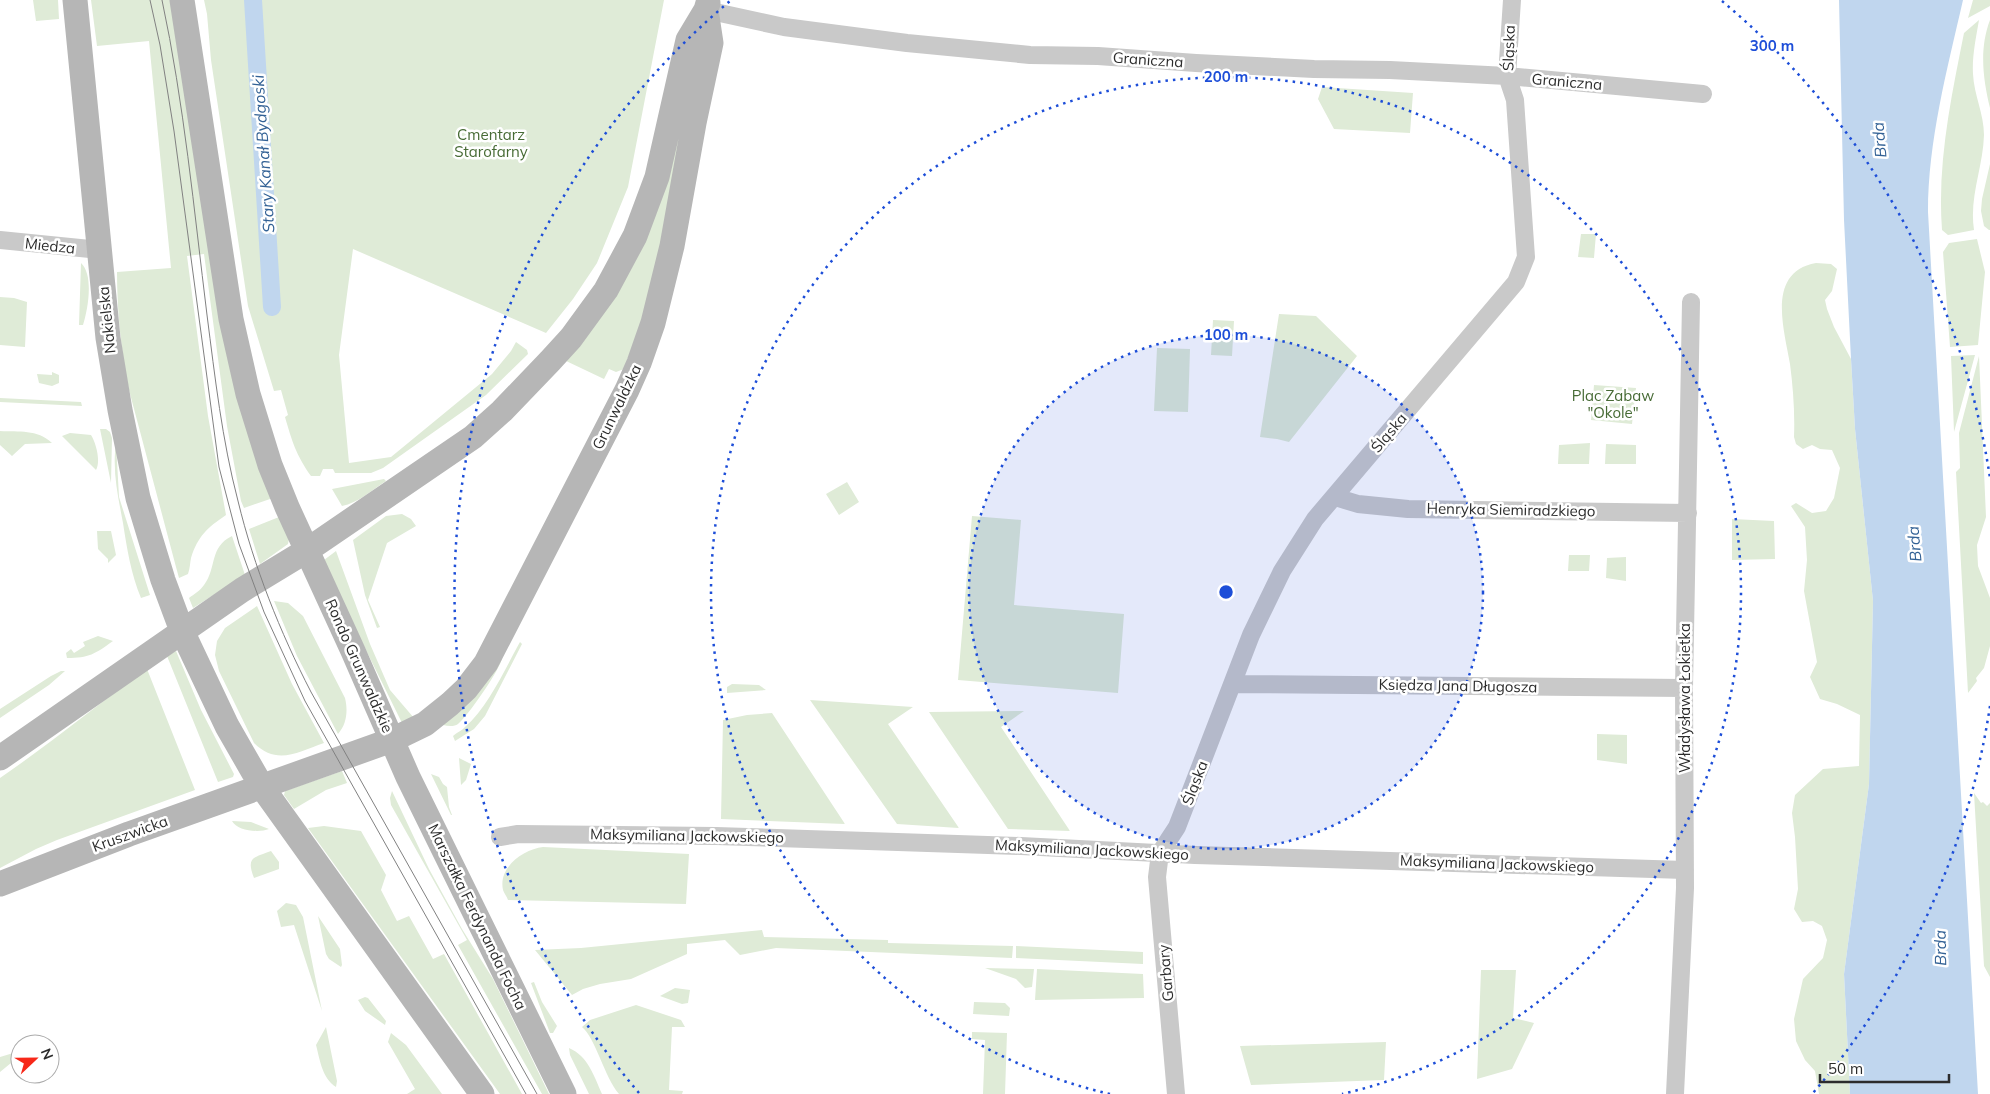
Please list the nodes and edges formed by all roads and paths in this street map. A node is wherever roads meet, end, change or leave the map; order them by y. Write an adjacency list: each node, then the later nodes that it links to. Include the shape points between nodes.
1 (75, 0): 8 (main road, Nakielska)
2 (182, 0): 12 (main road, via 237,349 265,448)
3 (1512, 0): 5 (street, Śląska)
4 (707, 5): 5 (street, Graniczna, via 744,20 784,27 1030,55); 12 (main road, via 688,40 662,158 647,207 622,262 588,316 566,344 488,425); 16 (main road, Grunwaldzka, via 711,44 663,290 639,363 486,663 450,704 425,724)
5 (1507, 76): 6 (street, Graniczna); 10 (street, Śląska, via 1515,100 1526,257 1516,282)
6 (1703, 94)
7 (0, 240): 8 (street, Miedza)
8 (100, 250): 13 (main road, Nakielska, via 108,338 136,488 162,580)
9 (1691, 302): 11 (street, Władysława Łokietka)
10 (1335, 497): 11 (street, Henryka Siemiradzkiego, via 1358,504 1408,509); 14 (street, Śląska, via 1315,519 1282,571)
11 (1688, 513): 15 (street, Władysława Łokietka)
12 (306, 551): 13 (main road); 16 (main road, Rondo Grunwaldzkie)
13 (182, 631): 17 (main road); 18 (main road, via 226,726)
14 (1232, 684): 15 (street, Księdza Jana Długosza); 20 (street, Śląska, via 1178,828)
15 (1684, 688): 21 (street, Władysława Łokietka)
16 (392, 740): 18 (main road, Rondo Grunwaldzkie); 24 (main road, Marszałka Ferdynanda Focha)
17 (0, 758)
18 (262, 788): 22 (main road, Kruszwicka, via 129,834); 23 (main road)
19 (500, 837): 20 (street, Maksymiliana Jackowskiego, via 518,834 716,836)
20 (1160, 853): 21 (street, Maksymiliana Jackowskiego); 25 (street, Garbary, via 1157,878)
21 (1685, 870): 26 (street, Władysława Łokietka)
22 (0, 884)
23 (482, 1094)
24 (564, 1094)
25 (1176, 1094)
26 (1675, 1094)

